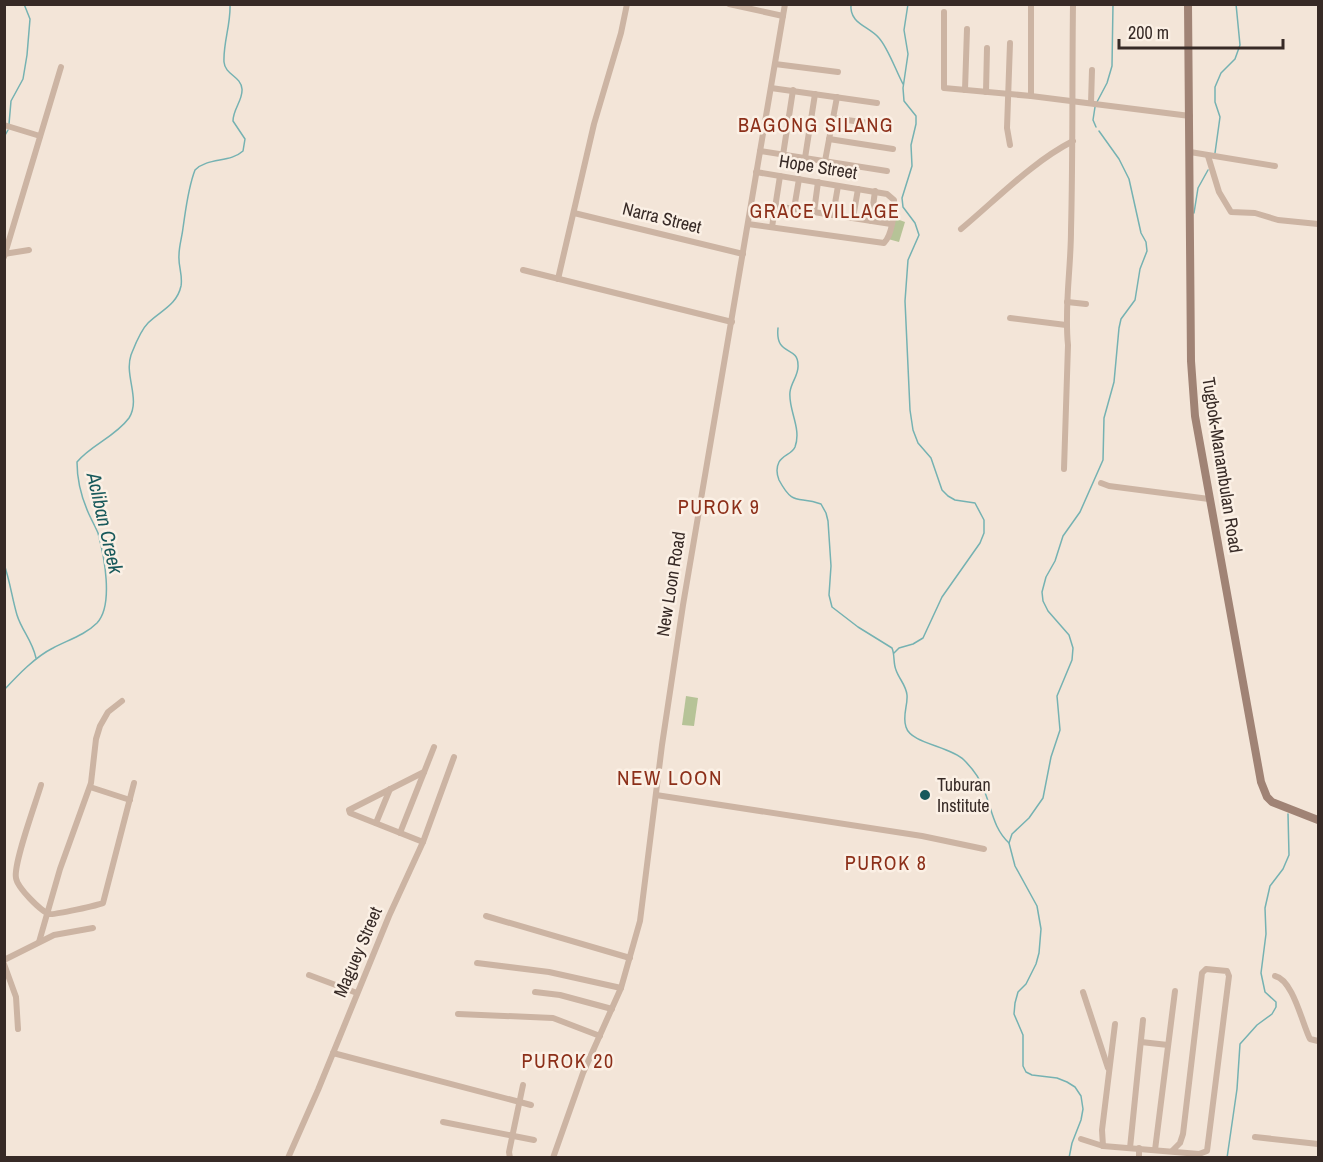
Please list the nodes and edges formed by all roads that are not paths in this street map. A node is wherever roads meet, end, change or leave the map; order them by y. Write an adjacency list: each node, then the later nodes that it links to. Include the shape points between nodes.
1 (627, 4): 54 (street)
2 (729, 4): 8 (street)
3 (784, 4): 8 (street, New Loon Road)
4 (1031, 4): 22 (street)
5 (1073, 4): 24 (street)
6 (1188, 4): 27 (street, Tugbok-Manambulan Road)
7 (944, 12): 18 (street, via 944,88)
8 (783, 16): 12 (street, New Loon Road)
9 (967, 29): 18 (street)
10 (1010, 43): 21 (street)
11 (987, 48): 19 (street)
12 (775, 64): 15 (street); 16 (street, New Loon Road)
13 (61, 67): 31 (street)
14 (1092, 70): 26 (street)
15 (838, 72)
16 (771, 88): 17 (street); 36 (street, New Loon Road)
17 (793, 90): 20 (street); 38 (street)
18 (965, 90): 19 (street)
19 (986, 92): 21 (street)
20 (815, 94): 23 (street); 40 (street)
21 (1008, 94): 22 (street); 34 (street)
22 (1031, 96): 24 (street)
23 (837, 97): 25 (street); 28 (street)
24 (1072, 100): 26 (street); 33 (street)
25 (877, 103)
26 (1091, 103): 27 (street)
27 (1190, 116): 37 (street, Tugbok-Manambulan Road)
28 (833, 118): 30 (street); 32 (street)
29 (4, 125): 31 (street)
30 (889, 126)
31 (40, 135): 65 (street)
32 (829, 139): 35 (street); 41 (street)
33 (1073, 141): 62 (street, via 1029,171); 68 (street)
34 (1010, 145)
35 (893, 149)
36 (760, 152): 38 (street); 44 (street, New Loon Road)
37 (1190, 152): 39 (street); 75 (street, Tugbok-Manambulan Road, via 1192,382)
38 (783, 155): 40 (street)
39 (1208, 156): 42 (street); 60 (street, via 1219,192 1232,212)
40 (805, 159): 41 (street)
41 (825, 161): 43 (street)
42 (1275, 166)
43 (887, 171)
44 (756, 172): 45 (street, Hope Street); 58 (street, New Loon Road)
45 (780, 176): 46 (street, Hope Street); 51 (street)
46 (799, 179): 47 (street, Hope Street); 52 (street)
47 (818, 182): 48 (street, Hope Street); 53 (street)
48 (838, 186): 49 (street, Hope Street); 55 (street)
49 (858, 189): 50 (street, Hope Street); 56 (street)
50 (875, 192): 57 (street); 59 (street, via 890,195 894,200)
51 (775, 206): 52 (street); 61 (street)
52 (794, 209): 53 (street)
53 (814, 212): 55 (street)
54 (574, 213): 64 (street, Narra Street); 67 (street)
55 (833, 215): 56 (street)
56 (853, 218): 57 (street)
57 (871, 221): 59 (street)
58 (748, 224): 61 (street); 64 (street, New Loon Road)
59 (891, 224): 61 (street, via 885,242)
60 (1318, 224)
61 (772, 227)
62 (961, 229)
63 (29, 250): 65 (street)
64 (743, 254): 71 (street, New Loon Road)
65 (5, 255)
66 (524, 270): 67 (street)
67 (558, 279): 71 (street)
68 (1067, 302): 69 (street); 72 (street)
69 (1086, 304)
70 (1010, 318): 72 (street)
71 (732, 322): 84 (street, New Loon Road, via 684,596)
72 (1066, 325): 73 (street)
73 (1064, 469)
74 (1101, 483): 75 (street)
75 (1209, 499): 86 (street, Tugbok-Manambulan Road, via 1264,790 1278,805)
76 (122, 701): 82 (street, via 108,712 100,726)
77 (434, 747): 79 (street)
78 (453, 757): 89 (street, Maguey Street)
79 (424, 772): 83 (street); 88 (street)
80 (134, 783): 85 (street)
81 (41, 785): 91 (street, via 16,878)
82 (90, 787): 85 (street); 91 (street)
83 (390, 789): 87 (street); 87 (street, via 349,809 350,813)
84 (656, 795): 90 (street); 95 (street, New Loon Road, via 640,921)
85 (130, 800): 91 (street, via 103,903)
86 (1318, 820)
87 (376, 824): 88 (street)
88 (400, 833): 89 (street)
89 (423, 842): 104 (street, Maguey Street)
90 (984, 849)
91 (47, 914): 94 (street)
92 (486, 916): 95 (street)
93 (93, 927): 94 (street)
94 (39, 942): 96 (street)
95 (630, 958): 100 (street, New Loon Road)
96 (4, 962): 109 (street, via 16,997)
97 (477, 963): 100 (street, via 549,972)
98 (309, 975): 104 (street)
99 (1275, 976): 111 (street, via 1285,982 1310,1039)
100 (621, 988): 105 (street, New Loon Road)
101 (1175, 991): 113 (street)
102 (535, 992): 105 (street)
103 (1083, 992): 115 (street)
104 (357, 993): 114 (street, Maguey Street)
105 (612, 1009): 110 (street, New Loon Road)
106 (458, 1014): 110 (street, via 553,1018)
107 (1143, 1020): 112 (street)
108 (1115, 1024): 115 (street)
109 (18, 1029)
110 (600, 1036): 132 (street, New Loon Road)
111 (1318, 1041)
112 (1141, 1042): 113 (street); 126 (street)
113 (1168, 1045): 128 (street)
114 (333, 1053): 117 (street); 130 (street, Maguey Street)
115 (1109, 1071): 125 (street)
116 (523, 1085): 117 (street)
117 (520, 1102): 118 (street); 120 (street)
118 (531, 1105)
119 (443, 1122): 120 (street)
120 (512, 1136): 123 (street); 131 (street)
121 (1255, 1137): 124 (street)
122 (1081, 1139): 125 (street)
123 (534, 1140)
124 (1318, 1144)
125 (1103, 1146): 126 (street)
126 (1130, 1148): 127 (street)
127 (1139, 1148): 128 (street); 133 (street)
128 (1155, 1150): 129 (street)
129 (1172, 1151): 129 (street, via 1203,1154 1209,1148 1227,971 1206,969 1202,973 1183,1134)
130 (288, 1158)
131 (510, 1158)
132 (552, 1158)
133 (1139, 1158)

